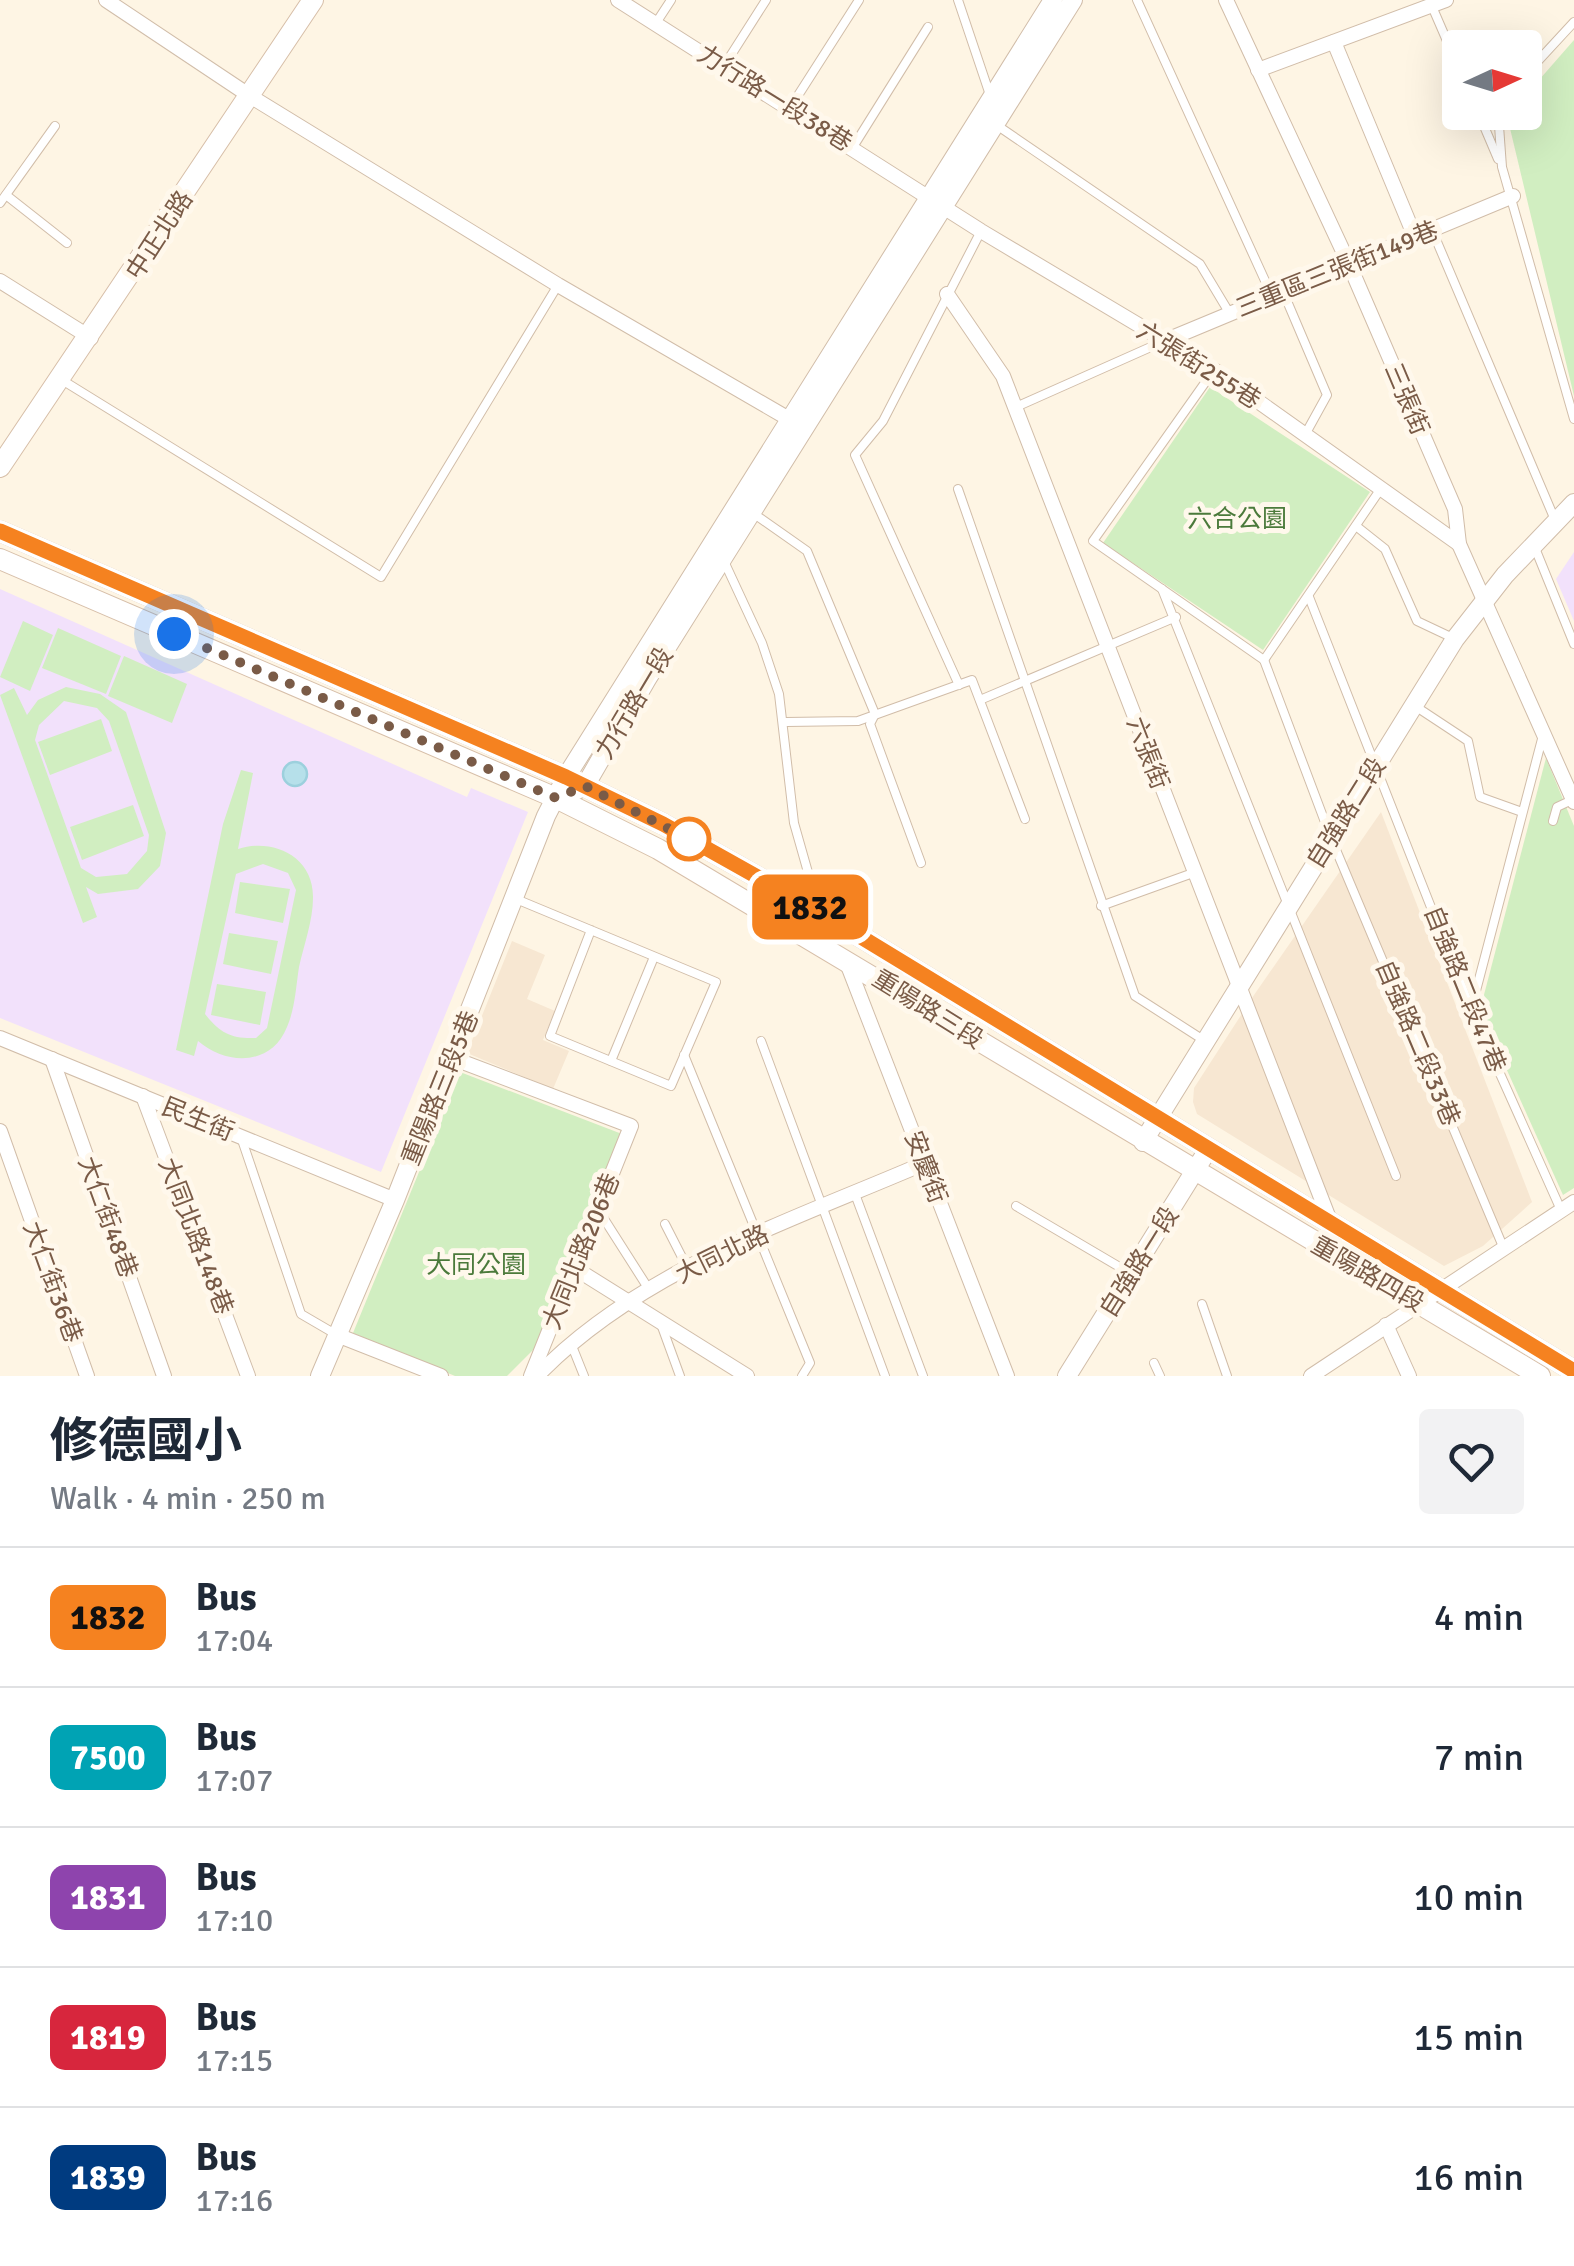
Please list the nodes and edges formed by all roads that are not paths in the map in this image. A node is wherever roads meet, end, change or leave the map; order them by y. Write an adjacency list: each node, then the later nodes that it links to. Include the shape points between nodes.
1 (106, 0): 21 (street)
2 (313, 0): 21 (main road, 中正北路)
3 (618, 0): 14 (street, 力行路一段38巷)
4 (671, 0): 14 (lane)
5 (766, 0): 19 (lane)
6 (859, 0): 23 (lane)
7 (958, 0): 22 (lane)
8 (1053, 0): 22 (street, 力行路一段)
9 (1074, 0): 25 (street, 力行路一段)
10 (1138, 0): 40 (lane, via 1266,284)
11 (1226, 0): 20 (street, 三張街)
12 (1436, 2): 16 (lane); 17 (street)
13 (1574, 22): 18 (lane)
14 (656, 23): 19 (street, 力行路一段38巷)
15 (928, 28): 28 (lane)
16 (1446, 30)
17 (1334, 42): 20 (street); 35 (street)
18 (1542, 57)
19 (724, 66): 23 (street, 力行路一段38巷)
20 (1258, 70): 37 (street, 三張街)
21 (250, 96): 39 (street); 43 (main road, 中正北路)
22 (991, 99): 32 (street, 力行路一段)
23 (790, 108): 28 (street, 力行路一段38巷)
24 (55, 126): 31 (lane)
25 (998, 126): 32 (street, 力行路一段); 42 (lane, via 1200,264)
26 (1486, 130): 29 (lane)
27 (1499, 130): 29 (lane)
28 (853, 148): 32 (street, 力行路一段38巷)
29 (1502, 167): 30 (lane)
30 (1513, 196): 33 (street, 三重區三張街149巷); 48 (lane)
31 (3, 199): 36 (lane)
32 (938, 202): 34 (street, 六張街255巷); 49 (street, 力行路一段); 55 (street, 力行路一段)
33 (1432, 230): 35 (street, 三重區三張街149巷); 56 (lane)
34 (981, 231): 41 (lane); 44 (street, 六張街255巷)
35 (1415, 237): 37 (street, 三重區三張街149巷)
36 (67, 242)
37 (1349, 264): 40 (street, 三重區三張街149巷); 59 (street, 三張街, via 1455,509)
38 (0, 281): 43 (street)
39 (558, 285): 46 (lane, via 381,576); 49 (street)
40 (1277, 293): 42 (street, 三重區三張街149巷); 50 (lane, via 1287,300 1327,395)
41 (947, 294): 47 (street, 六張街, via 986,346); 72 (lane, via 883,421 855,456)
42 (1230, 314): 44 (street, 三重區三張街149巷)
43 (91, 338): 46 (main road, 中正北路)
44 (1162, 342): 45 (street, 六張街255巷); 47 (lane)
45 (1214, 370): 50 (street, 六張街255巷); 63 (lane, via 1093,541)
46 (62, 380): 51 (main road, 中正北路)
47 (1016, 407): 68 (street, 六張街)
48 (1574, 418)
49 (789, 419): 55 (street, 力行路一段)
50 (1306, 433): 52 (street, 六張街255巷)
51 (0, 467)
52 (1382, 487): 57 (lane); 59 (street, 六張街255巷)
53 (958, 488): 71 (lane)
54 (1574, 503): 56 (street, 自強路二段)
55 (746, 508): 62 (street, 力行路一段); 75 (lane, via 807,551); 79 (street, 力行路一段)
56 (1556, 521): 60 (street, 自強路二段)
57 (1356, 526): 64 (lane); 67 (lane, via 1384,549 1417,621)
58 (0, 530): 79 (main road, 重陽路三段)
59 (1459, 544): 65 (street, 三張街)
60 (1533, 544): 65 (street, 自強路二段); 69 (lane)
61 (0, 559): 80 (main road, 重陽路三段)
62 (724, 559): 76 (lane, via 762,643); 79 (street, 力行路一段)
63 (1162, 590): 66 (lane); 70 (lane)
64 (1308, 597): 70 (lane); 78 (lane, 自強路二段47巷)
65 (1485, 600): 67 (street, 自強路二段); 77 (street, 三張街)
66 (1176, 616): 68 (lane); 90 (lane)
67 (1455, 639): 74 (street, 自強路二段)
68 (1106, 643): 71 (lane); 87 (street, 六張街)
69 (1574, 644)
70 (1264, 660): 85 (lane, 自強路二段33巷)
71 (1023, 681): 73 (lane); 89 (lane)
72 (959, 685): 73 (lane, via 972,680); 75 (lane)
73 (980, 700): 83 (lane)
74 (1414, 706): 78 (street, 自強路二段); 82 (lane, via 1468,740 1480,797)
75 (875, 714): 76 (lane, via 836,724); 86 (lane, via 870,724)
76 (786, 722): 91 (lane, via 794,823)
77 (1544, 734): 81 (street, 三張街); 82 (lane)
78 (1378, 763): 85 (street, 自強路二段); 96 (lane, 自強路二段47巷)
79 (576, 782): 80 (street, 力行路一段); 91 (main road, 重陽路三段)
80 (556, 798): 88 (street, 重陽路三段5巷); 94 (main road, 重陽路三段)
81 (1574, 801): 84 (lane, via 1557,807)
82 (1522, 812): 96 (lane)
83 (1025, 820)
84 (1553, 820)
85 (1331, 838): 90 (street, 自強路二段); 122 (lane, 自強路二段33巷)
86 (921, 862)
87 (1193, 872): 89 (lane); 95 (street, 六張街)
88 (516, 899): 92 (lane); 101 (street, 重陽路三段5巷)
89 (1101, 906): 99 (lane, via 1135,996)
90 (1287, 910): 95 (street, 自強路二段); 112 (lane)
91 (820, 912): 105 (main road, 重陽路三段)
92 (591, 930): 93 (lane); 103 (lane, via 550,1036)
93 (654, 957): 100 (lane, via 716,982); 103 (lane)
94 (845, 957): 108 (main road, 重陽路三段); 110 (street, 安慶街)
95 (1238, 988): 99 (street, 自強路二段); 119 (street, 六張街)
96 (1472, 1009): 116 (lane, 自強路二段47巷)
97 (0, 1038): 102 (street, 民生街)
98 (761, 1041): 117 (lane)
99 (1204, 1041): 105 (street, 自強路二段)
100 (684, 1055): 103 (lane, via 671,1086); 121 (lane)
101 (452, 1058): 114 (street, 重陽路三段5巷); 118 (street, 大同北路206巷, via 631,1126)
102 (52, 1059): 104 (street, 民生街); 138 (street, 大仁街48巷)
103 (611, 1061)
104 (143, 1096): 107 (street, 民生街); 139 (street, 大同北路148巷)
105 (1157, 1117): 108 (street, 自強路二段); 109 (main road, 重陽路四段)
106 (0, 1131): 137 (street, 大仁街36巷)
107 (241, 1137): 114 (street, 民生街); 133 (lane, via 301,1314)
108 (1144, 1142): 111 (main road, 重陽路三段)
109 (1209, 1148): 111 (street, 自強路一段); 119 (main road, 重陽路四段)
110 (925, 1164): 113 (street, 大同北路); 149 (street, 安慶街)
111 (1194, 1173): 125 (street, 自強路一段); 130 (main road, 重陽路四段)
112 (1396, 1176)
113 (854, 1194): 117 (street, 大同北路); 148 (lane)
114 (395, 1200): 133 (street, 重陽路三段5巷)
115 (1016, 1206): 125 (lane)
116 (1568, 1206): 122 (street)
117 (823, 1207): 121 (street, 大同北路); 147 (lane)
118 (598, 1210): 123 (street, 大同北路206巷); 127 (lane)
119 (1330, 1222): 126 (main road, 重陽路四段)
120 (665, 1224): 124 (lane)
121 (760, 1234): 124 (street, 大同北路); 146 (lane, via 810,1364)
122 (1504, 1249): 126 (street)
123 (576, 1269): 128 (street); 142 (street, 大同北路206巷)
124 (688, 1269): 127 (street, 大同北路)
125 (1132, 1274): 150 (street, 自強路一段)
126 (1444, 1288): 130 (street); 136 (main road, 重陽路四段)
127 (650, 1291): 128 (street, 大同北路)
128 (630, 1303): 131 (street); 134 (street, 大同北路)
129 (1202, 1304): 152 (lane)
130 (1420, 1304): 132 (street); 155 (main road, 重陽路四段)
131 (659, 1320): 144 (lane); 145 (street)
132 (1386, 1326): 153 (street); 154 (street)
133 (337, 1335): 140 (street, 重陽路三段5巷); 141 (street)
134 (570, 1342): 142 (street, 大同北路); 143 (lane)
135 (1154, 1363): 151 (lane)
136 (1574, 1371)
137 (87, 1376)
138 (164, 1376)
139 (248, 1376)
140 (320, 1376)
141 (441, 1376)
142 (534, 1376)
143 (584, 1376)
144 (680, 1376)
145 (747, 1376)
146 (802, 1376)
147 (884, 1376)
148 (923, 1376)
149 (1007, 1376)
150 (1067, 1376)
151 (1160, 1376)
152 (1227, 1376)
153 (1311, 1376)
154 (1408, 1376)
155 (1540, 1376)

